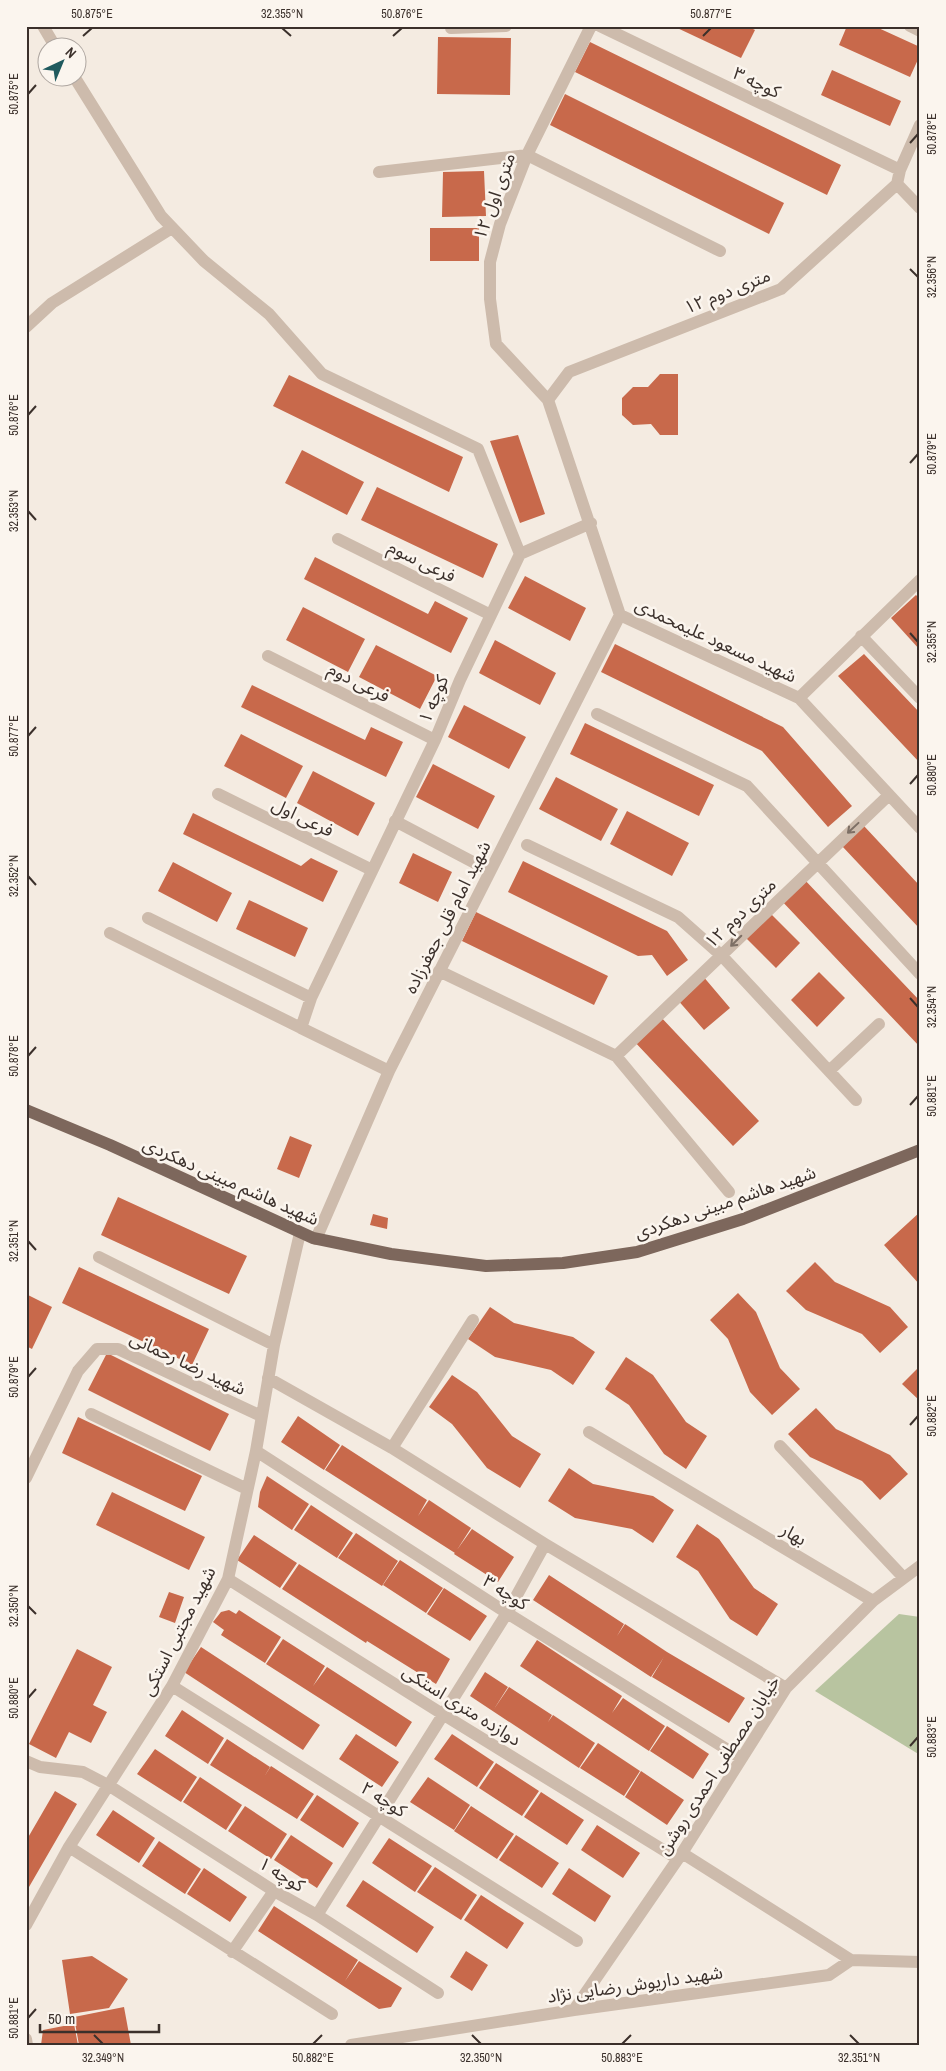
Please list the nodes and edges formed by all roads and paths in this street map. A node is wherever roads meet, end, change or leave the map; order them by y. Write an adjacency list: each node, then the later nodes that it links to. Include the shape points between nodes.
1 (43, 26): 8 (street)
2 (506, 26): 6 (street)
3 (591, 26): 11 (street, ۱۲ متری اول)
4 (600, 26): 12 (street, کوچه ۳)
5 (910, 26): 7 (street)
6 (451, 28)
7 (920, 31)
8 (50, 38)
9 (81, 88): 16 (street, via 161,216)
10 (920, 125): 12 (street)
11 (527, 155): 13 (street); 17 (street); 19 (street, ۱۲ متری اول, via 500,224 490,262 490,299 496,344)
12 (900, 170): 14 (street)
13 (379, 172)
14 (897, 184): 15 (street); 19 (street, ۱۲ متری دوم, via 781,289 569,372)
15 (920, 208)
16 (172, 228): 18 (street, via 52,303); 22 (street, via 204,261 270,314 322,374 478,449)
17 (720, 251)
18 (26, 327)
19 (548, 400): 20 (street)
20 (591, 523): 22 (street); 25 (street)
21 (338, 539): 24 (street, فرعی سوم)
22 (520, 554): 24 (street, کوچه ۱)
23 (920, 580): 26 (street)
24 (491, 615): 31 (street, کوچه ۱)
25 (620, 615): 28 (street, شهید مسعود علیمحمدی); 39 (street, شهید امام قلی جعفرزاده)
26 (862, 636): 28 (street); 29 (street)
27 (268, 656): 31 (street, فرعی دوم)
28 (798, 698): 33 (street, شهید مسعود علیمحمدی)
29 (920, 698)
30 (597, 714): 37 (street, via 747,786)
31 (435, 740): 34 (street, کوچه ۱)
32 (218, 794): 38 (street, فرعی اول)
33 (889, 795): 35 (street, شهید مسعود علیمحمدی); 37 (street, ۱۲ متری دوم, one-way to 37)
34 (395, 821): 38 (street, کوچه ۱); 39 (street)
35 (920, 828)
36 (527, 845): 42 (street, via 678,917)
37 (816, 863): 42 (street, ۱۲ متری دوم, one-way to 42); 44 (street)
38 (372, 870): 45 (street, کوچه ۱)
39 (490, 870): 43 (street, شهید امام قلی جعفرزاده)
40 (148, 918): 45 (street)
41 (110, 933): 47 (street)
42 (722, 956): 48 (street, ۱۲ متری دوم); 50 (street)
43 (440, 971): 48 (street); 49 (street, شهید امام قلی جعفرزاده)
44 (920, 974)
45 (311, 998): 47 (street, کوچه ۱)
46 (879, 1024): 50 (street)
47 (301, 1028): 49 (street)
48 (616, 1056): 54 (street)
49 (389, 1071): 56 (street, شهید امام قلی جعفرزاده)
50 (829, 1071): 51 (street)
51 (856, 1100)
52 (26, 1110): 55 (main road, شهید هاشم مبینی دهکردی)
53 (920, 1150): 56 (main road, شهید هاشم مبینی دهکردی, via 743,1219 637,1252 563,1263 486,1266 391,1254)
54 (729, 1192)
55 (300, 1233): 56 (main road, شهید هاشم مبینی دهکردی); 59 (street, شهید مجتبی استکی)
56 (316, 1239)
57 (99, 1257): 59 (street)
58 (473, 1320): 65 (street)
59 (274, 1345): 60 (street, شهید مجتبی استکی)
60 (268, 1378): 62 (street, شهید مجتبی استکی); 65 (street)
61 (91, 1414): 68 (street)
62 (261, 1416): 66 (street, شهید مجتبی استکی); 67 (street, شهید رضا رحمانی, via 118,1349 97,1349 78,1370)
63 (589, 1432): 73 (street, بهار)
64 (780, 1446): 71 (street)
65 (392, 1448): 69 (street)
66 (256, 1451): 68 (street, شهید مجتبی استکی); 74 (street, کوچه ۳)
67 (26, 1478)
68 (247, 1489): 72 (street, شهید مجتبی استکی)
69 (546, 1544): 74 (street); 76 (street)
70 (920, 1566): 71 (street, خیابان مصطفی احمدی روشن)
71 (904, 1578): 73 (street, خیابان مصطفی احمدی روشن)
72 (228, 1579): 75 (street, شهید مجتبی استکی); 77 (street, دوازده متری استکی)
73 (873, 1601): 76 (street, خیابان مصطفی احمدی روشن)
74 (507, 1613): 77 (street); 78 (street, کوچه ۳)
75 (172, 1686): 80 (street, شهید مجتبی استکی); 81 (street, کوچه ۲)
76 (786, 1688): 78 (street, خیابان مصطفی احمدی روشن)
77 (444, 1715): 81 (street); 83 (street, دوازده متری استکی)
78 (740, 1758): 83 (street, خیابان مصطفی احمدی روشن)
79 (26, 1761): 80 (street, کوچه ۱, via 40,1767 83,1772)
80 (108, 1784): 82 (street, شهید مجتبی استکی); 84 (street, کوچه ۱)
81 (379, 1817): 85 (street); 87 (street, کوچه ۲)
82 (69, 1847): 86 (street, شهید مجتبی استکی); 88 (street)
83 (680, 1856): 89 (street, دوازده متری استکی); 92 (street, خیابان مصطفی احمدی روشن)
84 (274, 1891): 85 (street, کوچه ۱); 88 (street)
85 (318, 1915): 91 (street, کوچه ۱)
86 (26, 1925)
87 (577, 1941)
88 (232, 1952): 93 (street)
89 (851, 1960): 90 (street); 92 (street, شهید داریوش رضایی نژاد, via 829,1975)
90 (920, 1962)
91 (438, 1993)
92 (574, 2010): 96 (street, شهید داریوش رضایی نژاد)
93 (332, 2014)
94 (26, 2039): 95 (street)
95 (27, 2045)
96 (351, 2045)

